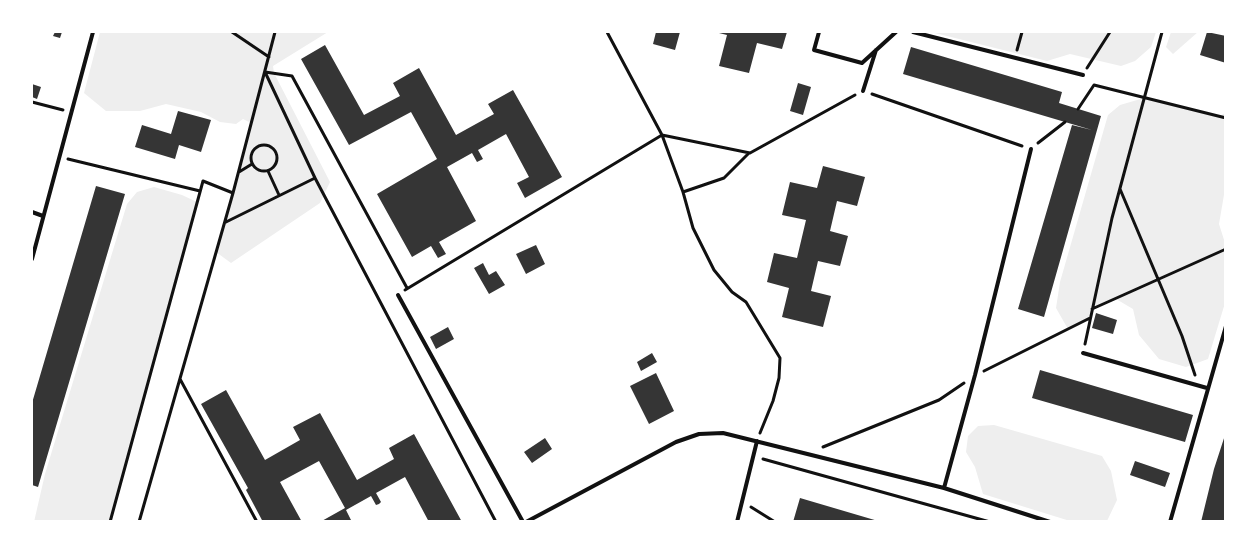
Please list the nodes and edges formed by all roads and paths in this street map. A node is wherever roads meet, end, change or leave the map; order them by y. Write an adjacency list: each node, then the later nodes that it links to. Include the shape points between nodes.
1 (93, 32): 20 (lane)
2 (232, 32): 12 (path)
3 (276, 32): 12 (path)
4 (608, 32): 23 (path)
5 (819, 32): 11 (lane, via 814,50 862,63)
6 (896, 32): 11 (lane)
7 (914, 32): 13 (lane)
8 (1022, 32): 13 (path)
9 (1110, 32): 15 (path)
10 (1162, 32): 17 (path)
11 (876, 50): 16 (lane)
12 (269, 57): 14 (path)
13 (1015, 57): 15 (lane)
14 (265, 72): 29 (path); 30 (path); 42 (path, via 292,76)
15 (1083, 75)
16 (863, 91): 24 (path); 25 (path)
17 (1144, 98): 19 (path, via 1094,85); 21 (path); 31 (path)
18 (32, 102): 20 (path)
19 (1078, 109)
20 (70, 112): 26 (lane)
21 (1226, 118)
22 (1065, 122): 24 (path)
23 (662, 135): 25 (path); 33 (path); 42 (path)
24 (1031, 149): 48 (lane)
25 (750, 153): 33 (path, via 724,178)
26 (60, 157): 32 (path); 37 (lane)
27 (252, 164): 28 (path); 28 (path, via 255,148 271,146 277,162); 29 (path)
28 (268, 171): 35 (path)
29 (239, 172): 34 (path)
30 (315, 178): 35 (path); 60 (path)
31 (1120, 188): 41 (path); 44 (path)
32 (200, 190): 34 (path, via 203,181); 57 (path)
33 (683, 192): 52 (path, via 693,228 714,270 746,302 780,358 773,400)
34 (233, 193): 38 (path)
35 (279, 195): 38 (path)
36 (32, 212): 37 (lane)
37 (44, 216): 40 (lane)
38 (225, 222): 49 (path)
39 (1226, 249): 41 (path)
40 (32, 259)
41 (1158, 280): 44 (path); 50 (path)
42 (408, 289): 43 (path)
43 (398, 295): 61 (lane)
44 (1092, 309): 45 (path)
45 (1090, 318): 47 (path); 48 (path)
46 (1226, 326): 51 (lane)
47 (1083, 353): 50 (lane)
48 (975, 375): 53 (path, via 939,400); 55 (lane)
49 (180, 379): 58 (path); 59 (path)
50 (1198, 385): 51 (lane)
51 (1207, 388): 66 (lane)
52 (757, 441): 53 (lane); 54 (lane); 61 (lane, via 699,434 676,442)
53 (807, 454): 55 (lane)
54 (753, 456): 56 (lane); 64 (path)
55 (944, 488): 65 (lane)
56 (742, 502): 62 (lane); 63 (path)
57 (110, 522)
58 (139, 522)
59 (257, 522)
60 (496, 522)
61 (524, 522)
62 (737, 522)
63 (776, 522)
64 (990, 522)
65 (1050, 522)
66 (1170, 522)

